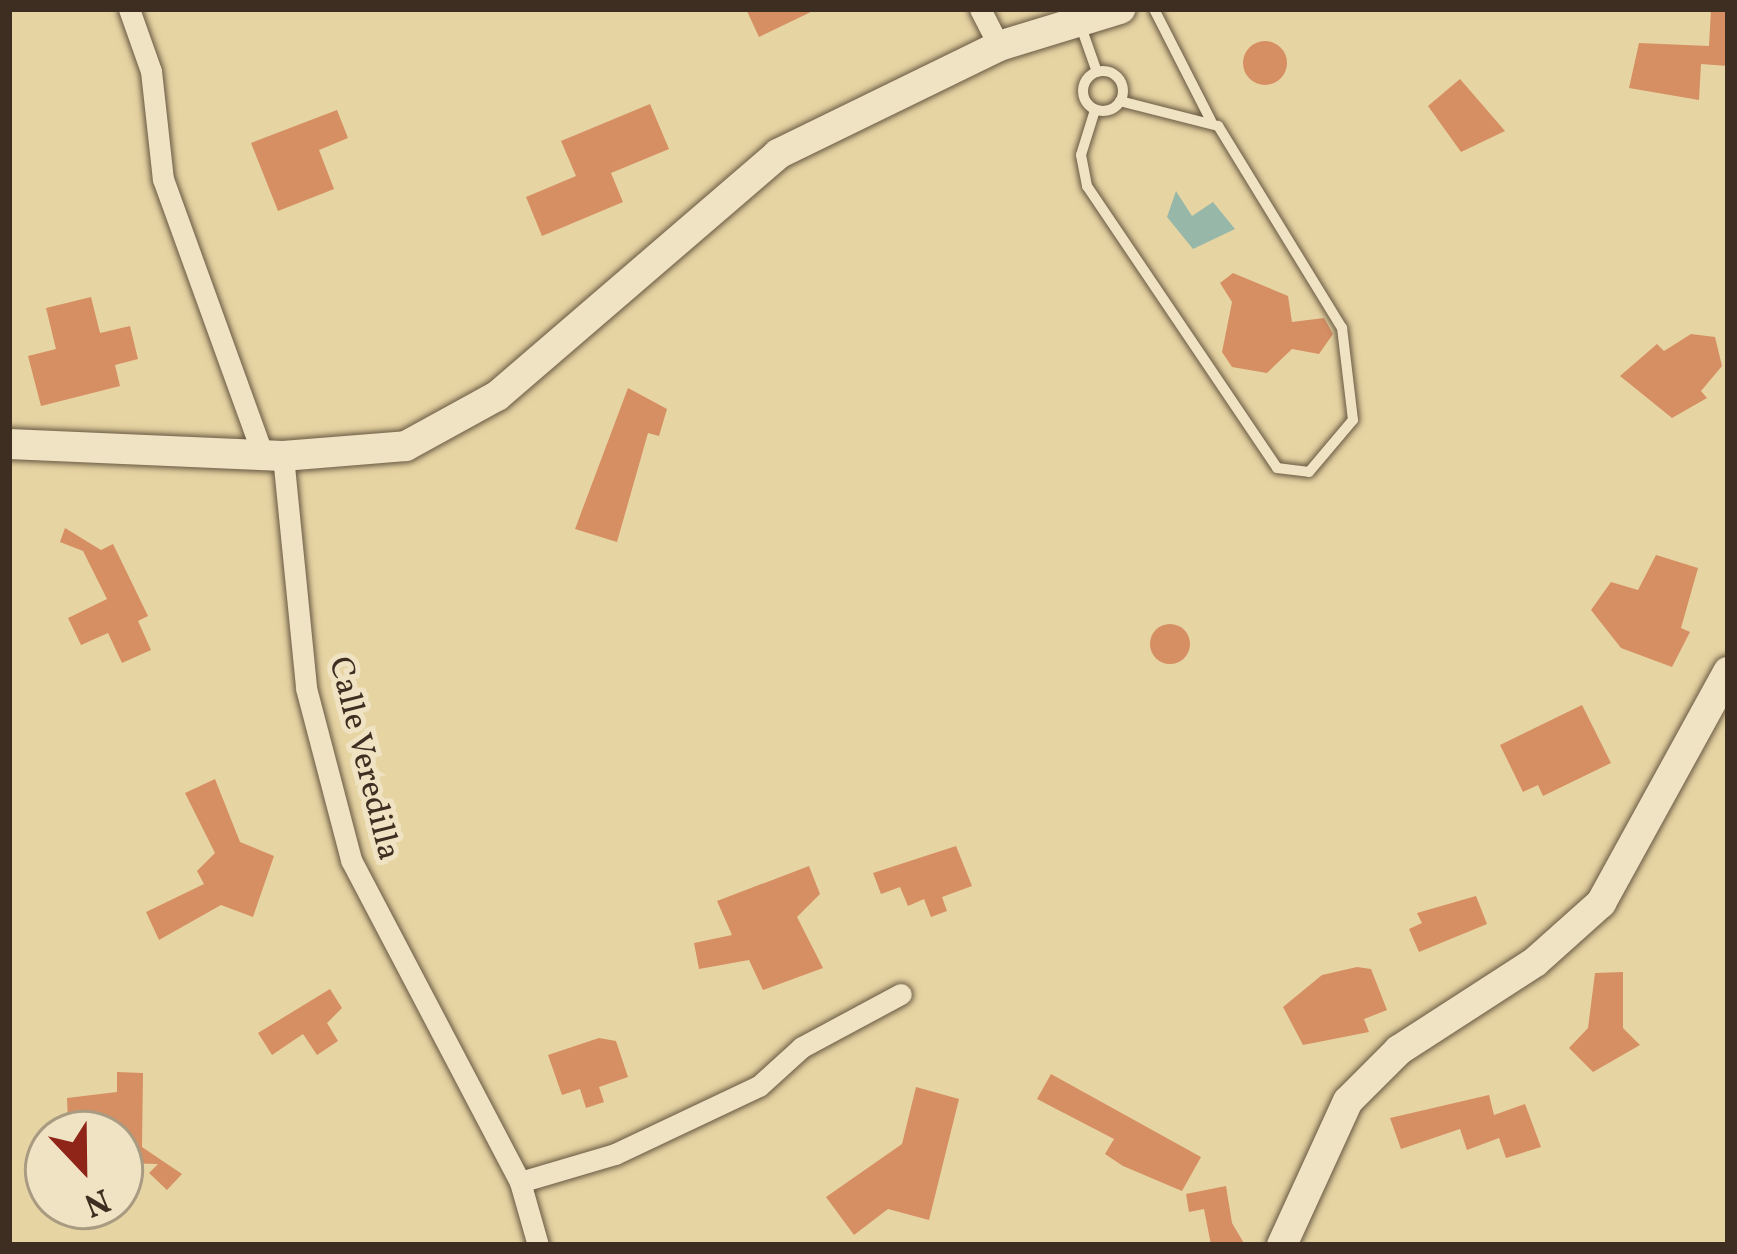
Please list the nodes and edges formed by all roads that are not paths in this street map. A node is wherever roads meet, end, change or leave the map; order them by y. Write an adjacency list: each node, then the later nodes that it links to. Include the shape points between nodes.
1 (129, 9): 12 (street, Calle Veredilla, via 152,71 164,179)
2 (980, 9): 6 (street)
3 (1120, 9): 5 (street)
4 (1154, 9): 10 (lane)
5 (1079, 21): 6 (street); 7 (lane)
6 (999, 46): 12 (street, via 736,181 574,335 455,424 364,455)
7 (1097, 72): 8 (lane, via 1118,79); 9 (lane, via 1082,90)
8 (1120, 101): 9 (lane); 10 (lane)
9 (1095, 110): 10 (lane, via 1081,155 1087,186 1277,468 1310,472 1353,420 1351,346)
10 (1211, 122)
11 (9, 444): 12 (street)
12 (273, 456): 15 (street, Calle Veredilla, via 308,702 351,860)
13 (1728, 671): 17 (street, via 1600,903 1535,962 1399,1050 1348,1101)
14 (901, 994): 15 (street, via 802,1047 759,1086 615,1154)
15 (520, 1182): 16 (street, Calle Veredilla)
16 (538, 1245)
17 (1282, 1245)

